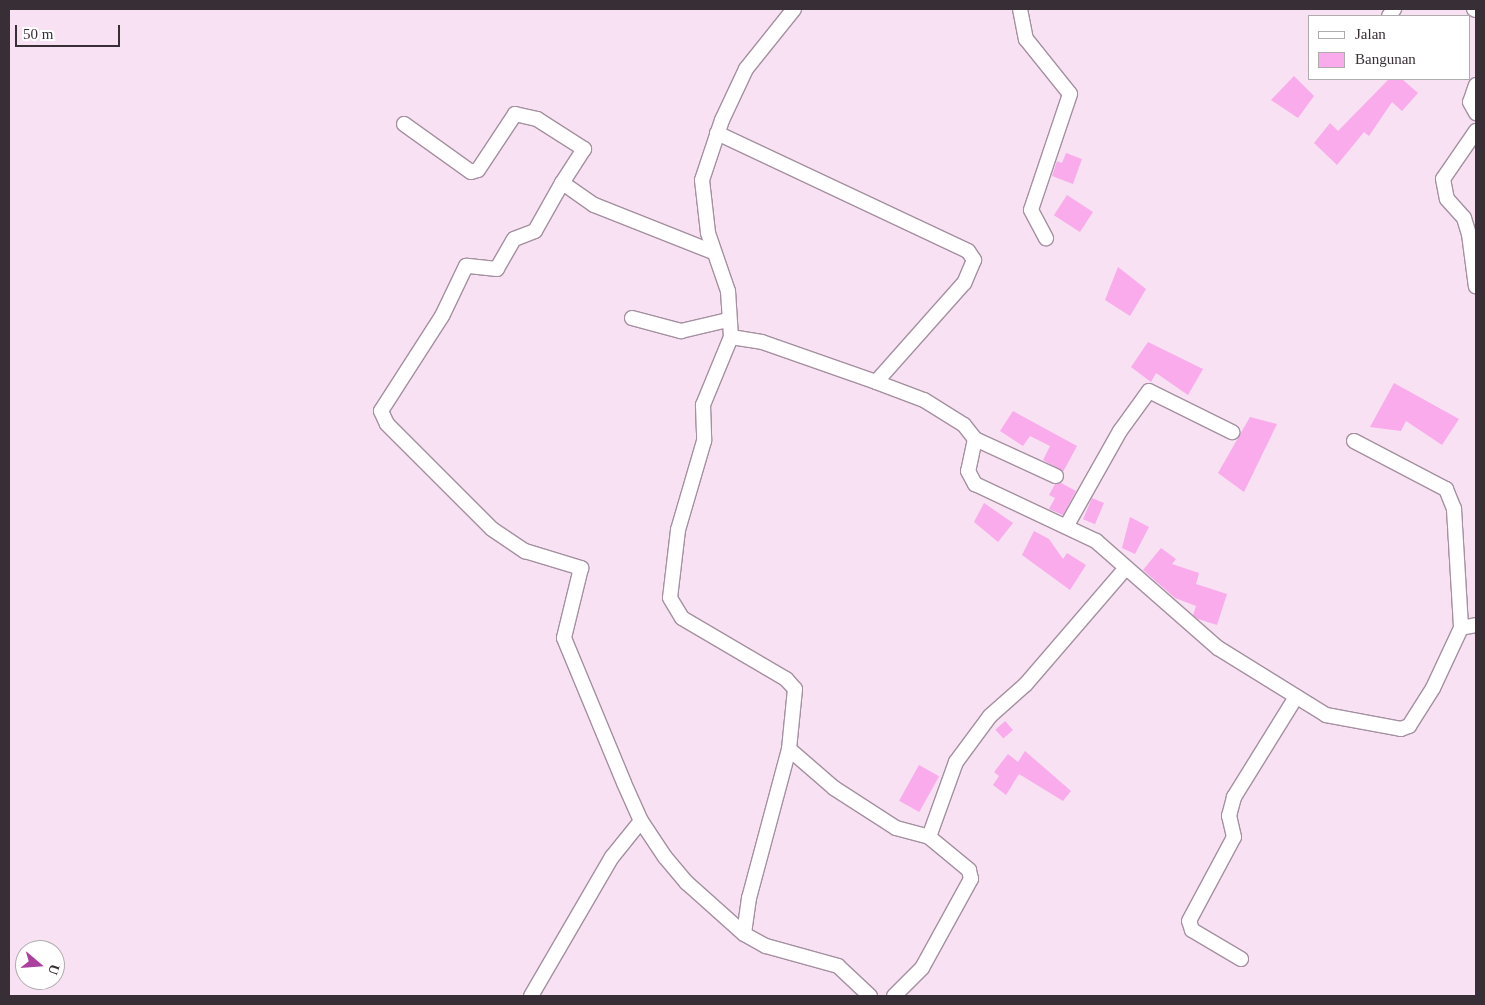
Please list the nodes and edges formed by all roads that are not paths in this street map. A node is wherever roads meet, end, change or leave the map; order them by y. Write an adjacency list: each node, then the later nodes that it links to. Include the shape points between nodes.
1 (794, 9): 7 (street, via 746,69)
2 (1020, 9): 9 (street, via 1026,39 1070,94 1031,210)
3 (1476, 86): 4 (street, via 1470,102)
4 (1476, 113)
5 (404, 124): 8 (street, via 471,172 478,170 515,114 537,119 584,149)
6 (1476, 131): 11 (street, via 1443,179 1447,200 1464,218 1470,234)
7 (717, 133): 10 (street, via 702,180); 15 (street, via 968,251 974,260 964,283)
8 (562, 183): 10 (street, via 594,206); 26 (street, via 535,232 514,239 497,269 466,266 442,316 384,403 382,416 461,503 506,541 525,551 581,568 564,638)
9 (1046, 238)
10 (713, 252): 13 (street, via 728,291)
11 (1476, 287)
12 (632, 318): 13 (street, via 681,331)
13 (728, 320): 14 (street)
14 (731, 337): 15 (street, via 762,342); 25 (street, via 703,405 704,442 678,530 668,587 682,618 792,683 797,703)
15 (876, 382): 17 (street, via 924,400 964,425)
16 (1232, 432): 20 (street, via 1149,391 1120,431)
17 (975, 439): 19 (street); 20 (street, via 968,471 975,484)
18 (1354, 441): 23 (street, via 1446,489 1454,508)
19 (1056, 476)
20 (1067, 525): 21 (street, via 1096,541)
21 (1125, 569): 24 (street, via 1218,648); 27 (street, via 1045,663 990,716 956,762)
22 (1476, 625): 23 (street)
23 (1461, 628): 24 (street, via 1434,688 1405,728 1343,721)
24 (1296, 697): 29 (street, via 1234,797 1230,816 1234,837 1189,922 1192,930)
25 (789, 749): 27 (street, via 834,788 896,828); 28 (street, via 749,898)
26 (641, 822): 28 (street, via 687,883); 30 (street, via 612,857)
27 (929, 837): 32 (street, via 969,870 971,879 922,968)
28 (744, 934): 31 (street, via 766,946 838,966)
29 (1241, 959)
30 (531, 996)
31 (870, 996)
32 (894, 996)

